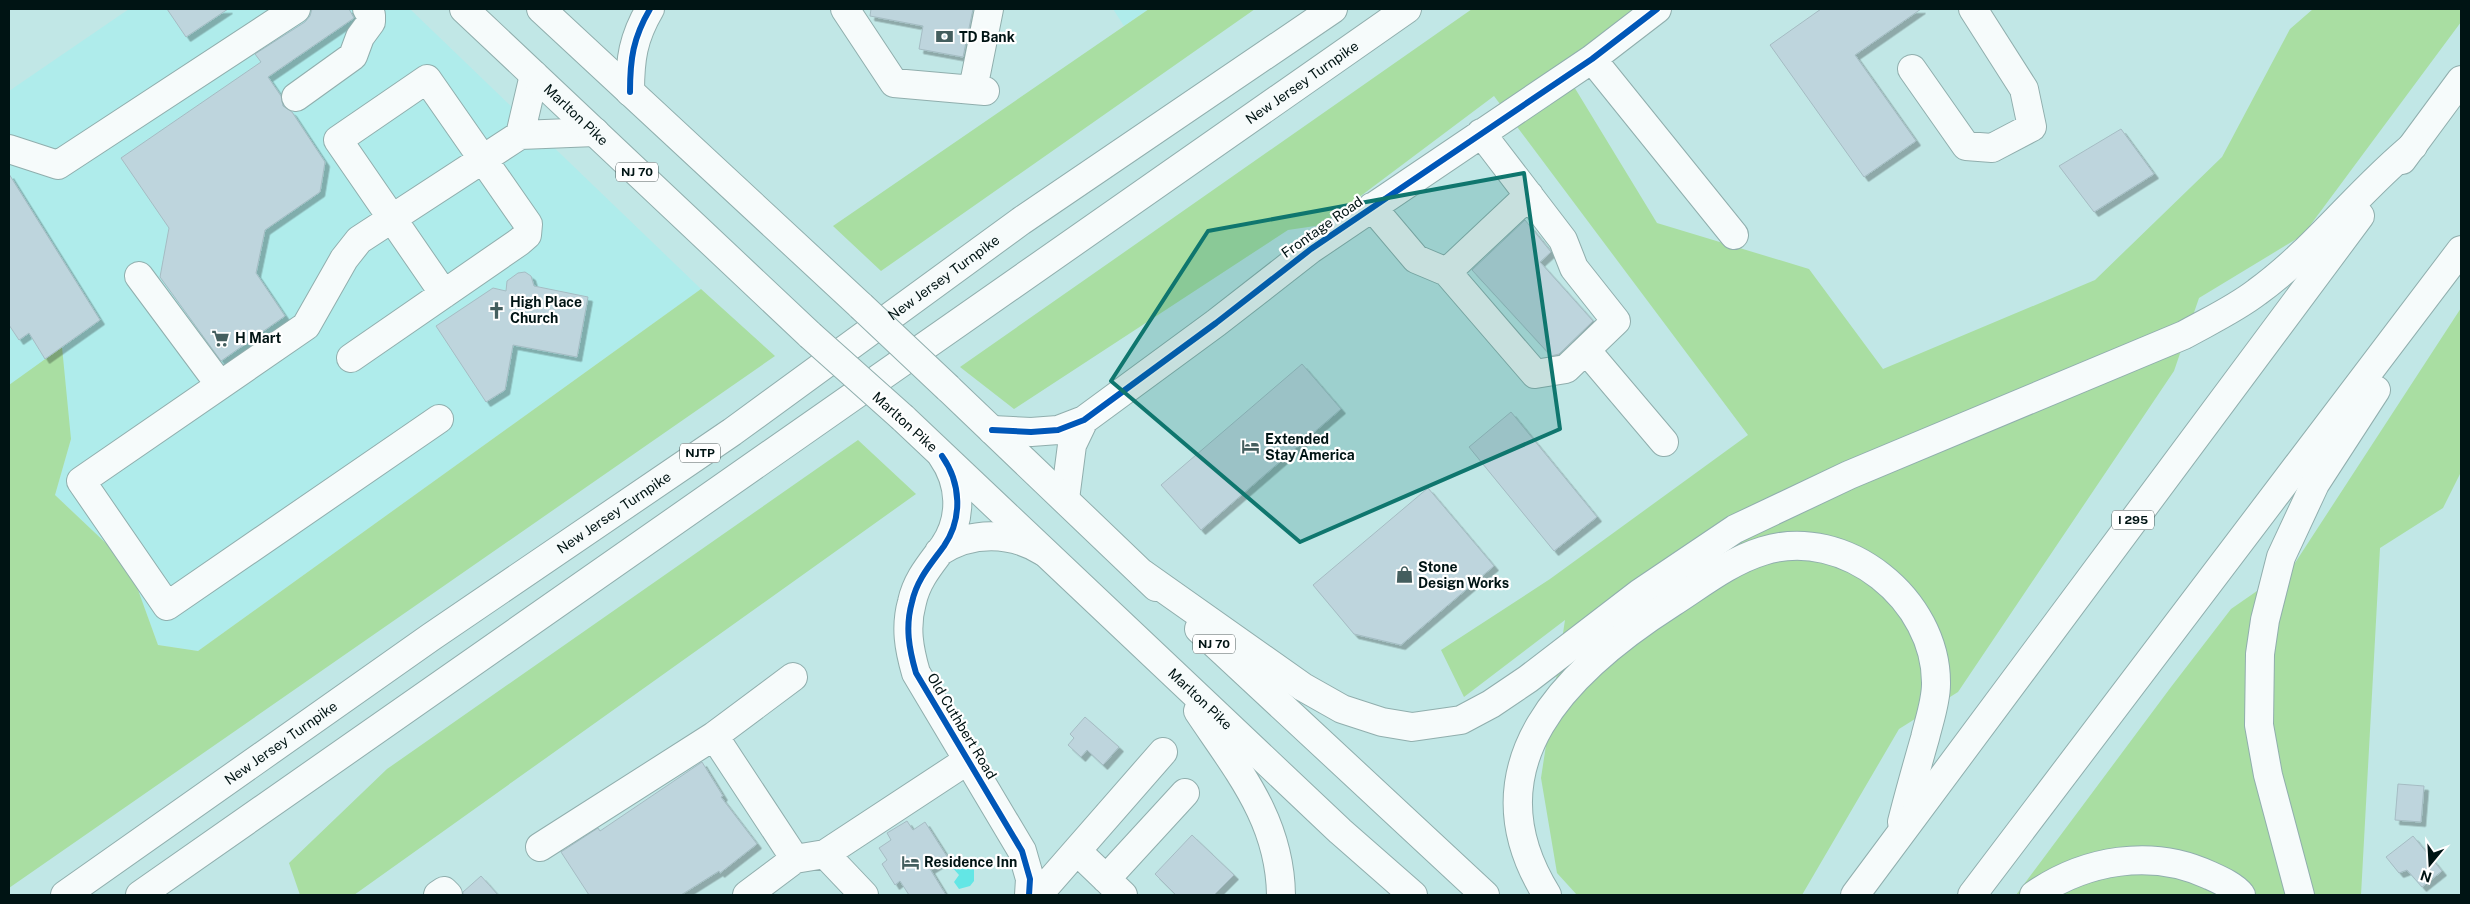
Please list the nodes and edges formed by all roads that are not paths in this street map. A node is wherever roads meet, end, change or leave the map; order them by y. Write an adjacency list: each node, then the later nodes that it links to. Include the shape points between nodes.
1 (296, 9): 23 (main road, via 58,166)
2 (367, 9): 18 (main road, via 371,22 360,37 353,56)
3 (464, 9): 15 (main road, Marlton Pike / NJ 70)
4 (541, 9): 5 (main road); 17 (main road, NJ 70)
5 (549, 9)
6 (650, 9): 17 (main road, via 639,28 630,59)
7 (844, 9): 8 (main road, via 894,83 979,90)
8 (989, 9)
9 (1333, 9): 58 (main road, New Jersey Turnpike / NJTP, via 1021,220 732,432 423,643)
10 (1407, 9): 59 (main road, New Jersey Turnpike)
11 (1657, 9): 13 (main road, Frontage Road)
12 (1973, 9): 14 (main road, via 2024,89 2032,127 1992,148 1966,146)
13 (1592, 59): 20 (main road, Frontage Road); 28 (main road)
14 (1912, 69)
15 (534, 75): 19 (main road, Marlton Pike / NJ 70); 21 (main road)
16 (2461, 80): 22 (main road, I 295)
17 (630, 92): 39 (main road, NJ 70, bridge)
18 (296, 96)
19 (595, 132): 21 (main road); 41 (main road, Marlton Pike / NJ 70, bridge)
20 (1481, 133): 25 (main road); 26 (main road, Frontage Road)
21 (520, 135): 24 (main road)
22 (2413, 146): 45 (main road, via 2256,293 2184,335 1849,475 1735,529 1640,592 1528,679 1461,720 1412,727 1382,722 1342,709 1303,687); 52 (main road, I 295)
23 (9, 149)
24 (483, 159): 27 (main road); 27 (main road, via 427,79 338,140); 33 (main road, via 528,224 528,230 519,242)
25 (1529, 195): 31 (main road); 34 (main road, via 1563,240 1574,268 1616,321)
26 (1372, 207): 31 (main road, via 1416,259); 38 (main road, Frontage Road, via 1310,249)
27 (392, 218): 33 (main road); 36 (main road, via 358,240 306,326)
28 (1734, 235)
29 (2461, 250): 71 (main road)
30 (2461, 258): 74 (main road, via 2315,484 2281,556 2271,593 2260,654 2258,725)
31 (1447, 272): 34 (main road, via 1535,374 1566,369)
32 (139, 276): 36 (main road)
33 (444, 294): 35 (main road)
34 (1586, 350): 40 (main road)
35 (351, 358)
36 (220, 386): 37 (main road, via 81,481 167,606)
37 (439, 419)
38 (1084, 420): 39 (main road, Frontage Road, via 1058,430); 42 (main road, Frontage Road, via 1072,445)
39 (992, 430): 42 (main road, NJ 70)
40 (1664, 442)
41 (942, 456): 43 (main road, Old Cuthbert Road, via 954,479 958,505 953,530); 44 (main road, Marlton Pike / NJ 70)
42 (1064, 499): 45 (main road, NJ 70)
43 (939, 552): 44 (main road, Old Cuthbert Road, via 967,539 998,536 1021,541); 50 (main road, Old Cuthbert Road, via 922,575 912,601 908,645 916,673)
44 (1048, 556): 46 (main road, Marlton Pike / NJ 70)
45 (1143, 574): 68 (main road, NJ 70, via 1235,665)
46 (1172, 673): 66 (main road, via 1253,794 1266,819 1277,850); 67 (main road, Marlton Pike / NJ 70)
47 (793, 677): 48 (main road)
48 (714, 736): 53 (main road); 56 (main road)
49 (1164, 752): 54 (main road)
50 (968, 760): 55 (main road); 64 (main road, Old Cuthbert Road, via 1022,850 1030,879)
51 (1185, 793): 57 (main road)
52 (1897, 838): 69 (main road, via 1932,710 1936,684 1924,629 1901,593 1878,573 1847,557 1810,545 1784,547 1763,551 1728,566 1658,611 1581,671 1548,711 1531,740 1518,798 1522,836); 70 (main road, I 295)
53 (540, 847)
54 (1077, 850): 57 (main road); 65 (main road)
55 (825, 854): 56 (main road); 63 (main road)
56 (795, 859): 62 (main road)
57 (1115, 887)
58 (65, 895)
59 (140, 895)
60 (438, 895): 61 (main road, via 444,891)
61 (448, 895)
62 (747, 895)
63 (864, 895)
64 (1029, 895)
65 (1038, 895)
66 (1281, 895)
67 (1413, 895)
68 (1485, 895)
69 (1547, 895)
70 (1855, 895)
71 (1972, 895)
72 (2034, 895): 73 (main road, via 2078,872 2114,862 2149,859 2198,870)
73 (2241, 895)
74 (2300, 895)

